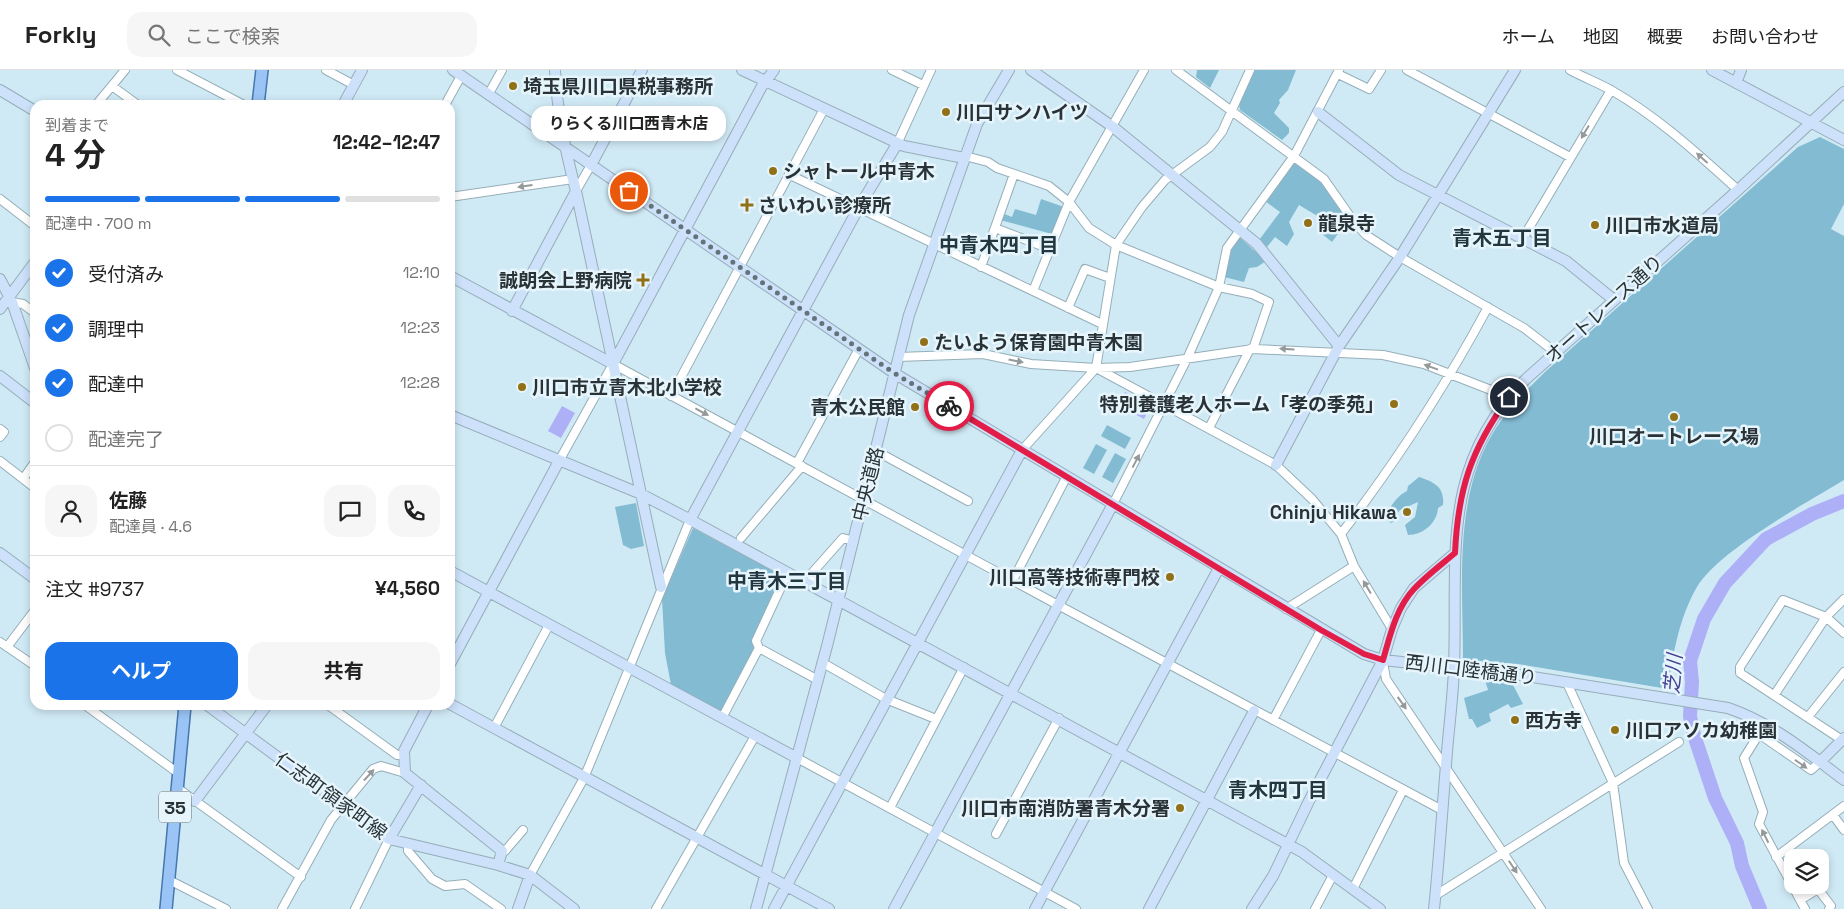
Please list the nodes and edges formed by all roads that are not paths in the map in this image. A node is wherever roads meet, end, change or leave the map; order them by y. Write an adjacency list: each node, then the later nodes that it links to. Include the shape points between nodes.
1 (125, 70): 30 (street)
2 (178, 70): 37 (street)
3 (262, 70): 38 (main road)
4 (326, 70): 28 (street)
5 (362, 70): 28 (street)
6 (502, 70): 34 (street)
7 (555, 70): 50 (street, via 556,101)
8 (642, 70): 54 (street)
9 (742, 70): 26 (street)
10 (774, 70): 26 (street)
11 (892, 70): 29 (street)
12 (932, 70): 29 (street)
13 (1009, 70): 52 (street, 中央道路, via 986,106)
14 (1030, 70): 47 (street)
15 (1144, 70): 47 (street)
16 (1176, 70): 43 (street)
17 (1250, 70): 43 (street)
18 (1381, 70): 24 (street, via 1369,89)
19 (1408, 70): 45 (street)
20 (1515, 70): 45 (street)
21 (1570, 70): 32 (street)
22 (1712, 70): 27 (street)
23 (1741, 70): 27 (street)
24 (1339, 72): 44 (street)
25 (457, 73): 34 (street, 西川口陸橋通り); 40 (street)
26 (765, 82): 42 (street); 67 (street)
27 (1736, 83): 46 (street)
28 (354, 85): 39 (street)
29 (923, 85): 49 (street)
30 (112, 86): 35 (street); 36 (street)
31 (0, 90): 41 (street)
32 (1611, 90): 53 (street, one-way to 53); 59 (street, one-way to 32, via 1680,138)
33 (1844, 92): 46 (street, オートレース通り)
34 (488, 95): 50 (street, 西川口陸橋通り)
35 (100, 100)
36 (131, 100)
37 (235, 100)
38 (259, 100)
39 (346, 100)
40 (447, 100)
41 (30, 108)
42 (824, 109): 49 (street); 57 (street)
43 (1232, 111): 51 (street); 56 (street, via 1210,148)
44 (1318, 112): 51 (street); 62 (street, via 1399,175)
45 (1488, 113): 53 (street); 62 (street)
46 (1811, 123): 48 (street); 59 (street, オートレース通り)
47 (1113, 127): 56 (street); 64 (street)
48 (1844, 140)
49 (897, 144): 52 (street); 65 (street)
50 (564, 147): 54 (street, 西川口陸橋通り); 58 (street)
51 (1294, 156): 69 (street); 74 (street, via 1324,179 1366,235)
52 (965, 157): 55 (street, via 988,162); 71 (street, 中央道路)
53 (1570, 158): 70 (street)
54 (591, 165): 60 (street); 67 (street, 西川口陸橋通り)
55 (1014, 174): 64 (street, via 1049,186); 68 (street)
56 (1173, 174): 69 (street); 72 (street, via 1142,208)
57 (790, 175): 65 (street); 75 (street)
58 (573, 179): 60 (street); 61 (street, one-way to 61)
59 (1738, 190): 84 (street, オートレース通り)
60 (576, 191): 90 (street); 99 (street)
61 (455, 195)
62 (1438, 195): 70 (street); 74 (street)
63 (0, 199): 66 (street)
64 (1070, 202): 72 (street, via 1088,228); 73 (street)
65 (859, 207): 71 (street); 89 (street)
66 (30, 222)
67 (685, 228): 75 (street, 西川口陸橋通り); 99 (street)
68 (995, 228): 73 (street); 76 (street)
69 (1239, 229): 81 (street, via 1227,248); 94 (street, via 1271,260)
70 (1523, 238): 84 (street, via 1574,267)
71 (933, 244): 76 (street); 97 (street, 中央道路)
72 (1116, 245): 78 (street); 81 (street)
73 (1050, 249): 82 (street)
74 (1400, 257): 86 (street); 94 (street)
75 (740, 267): 89 (street, 西川口陸橋通り); 104 (street)
76 (981, 267): 82 (street)
77 (30, 268): 83 (street)
78 (1110, 278): 85 (street, via 1085,268); 91 (street)
79 (0, 279): 83 (street)
80 (455, 279): 90 (street)
81 (1219, 287): 93 (street, via 1252,294 1269,302); 98 (street)
82 (1032, 290): 85 (street)
83 (7, 294): 87 (street); 88 (street); 96 (street)
84 (1614, 300): 95 (street, オートレース通り)
85 (1068, 308): 91 (street)
86 (1488, 308): 95 (street, via 1524,328); 102 (street)
87 (0, 309)
88 (30, 309)
89 (803, 310): 92 (street, 西川口陸橋通り); 111 (street)
90 (512, 311): 99 (street)
91 (1102, 324): 100 (street)
92 (859, 349): 101 (street, 西川口陸橋通り); 117 (street)
93 (1252, 349): 94 (street, one-way to 93); 98 (street); 109 (street)
94 (1338, 349): 102 (street, one-way to 94, via 1383,355); 118 (street)
95 (1555, 352): 105 (street, オートレース通り)
96 (30, 355)
97 (898, 357): 100 (street, one-way to 100, via 983,354 1032,364); 101 (street, 中央道路)
98 (1187, 359): 100 (street); 107 (street)
99 (613, 364): 104 (street); 116 (street); 123 (street)
100 (1096, 368): 107 (street); 113 (street)
101 (894, 373): 113 (street, 西川口陸橋通り); 114 (street, 中央道路)
102 (1452, 374): 105 (street); 128 (street)
103 (0, 376): 106 (street)
104 (671, 396): 111 (street, one-way to 111)
105 (1509, 397): 132 (street, オートレース通り, via 1481,438 1468,469 1458,510)
106 (30, 399)
107 (1166, 405): 109 (street); 126 (street, one-way to 107)
108 (455, 422): 116 (street)
109 (1209, 428): 118 (street)
110 (0, 429): 112 (street, via 4,432)
111 (737, 431): 117 (street); 127 (street)
112 (0, 438)
113 (1022, 450): 120 (street, 西川口陸橋通り); 133 (street)
114 (876, 451): 124 (street, 中央道路); 125 (street)
115 (0, 461): 121 (street)
116 (559, 461): 123 (street); 142 (street)
117 (799, 465): 124 (street); 129 (street)
118 (1276, 465): 128 (street, via 1312,499)
119 (30, 469): 121 (street)
120 (1067, 476): 126 (street, 西川口陸橋通り); 139 (street)
121 (23, 479): 122 (street)
122 (30, 484)
123 (641, 494): 127 (street); 141 (street)
124 (864, 499): 130 (street, 中央道路); 133 (street)
125 (968, 502)
126 (1113, 504): 135 (street, 西川口陸橋通り); 145 (street)
127 (690, 520): 136 (street); 141 (street)
128 (1341, 534): 134 (street)
129 (740, 538)
130 (854, 541): 140 (street, via 843,538 812,573); 144 (street, 中央道路)
131 (0, 553): 138 (street)
132 (1455, 553): 150 (street, via 1414,588); 163 (street, オートレース通り)
133 (965, 554): 139 (street); 153 (street)
134 (1354, 566): 146 (street); 150 (street, one-way to 134)
135 (1219, 568): 146 (street, 西川口陸橋通り); 160 (street)
136 (788, 572): 140 (street); 155 (street, via 756,641)
137 (455, 574): 142 (street)
138 (30, 575)
139 (1013, 580): 145 (street)
140 (811, 585): 144 (street)
141 (661, 588): 162 (street)
142 (489, 592): 149 (street); 156 (street)
143 (1844, 599): 148 (street)
144 (839, 600): 153 (street); 159 (street, 中央道路)
145 (1058, 606): 160 (street); 167 (street)
146 (1286, 608): 151 (street, 西川口陸橋通り)
147 (30, 615): 154 (street)
148 (1826, 617): 152 (street); 168 (street); 168 (street, via 1783,600 1777,609 1740,667 1740,673)
149 (549, 625): 162 (street); 183 (street)
150 (1392, 629): 157 (street)
151 (1321, 630): 157 (street, 西川口陸橋通り, via 1364,654); 182 (street)
152 (1844, 634)
153 (917, 642): 161 (street); 169 (street)
154 (3, 645): 158 (street)
155 (759, 648): 165 (street); 179 (street)
156 (455, 655)
157 (1383, 660): 163 (street, 西川口陸橋通り); 189 (street); 193 (street, one-way to 193, via 1386,679)
158 (30, 663)
159 (823, 663): 165 (street, 中央道路); 169 (street)
160 (1168, 664): 177 (street); 188 (street)
161 (964, 667): 167 (street); 181 (street)
162 (629, 668): 179 (street); 196 (street)
163 (1454, 668): 166 (street, 西川口陸橋通り); 193 (street, オートレース通り)
164 (1844, 672): 178 (street)
165 (818, 680): 191 (street, 中央道路)
166 (1567, 683): 192 (street, 西川口陸橋通り, via 1712,705 1745,714 1761,721); 199 (street)
167 (1012, 693): 180 (street); 212 (street)
168 (1775, 694): 178 (street)
169 (886, 699): 181 (street); 198 (street)
170 (455, 707): 183 (street)
171 (92, 710): 194 (street)
172 (184, 710): 194 (main road, 35)
173 (214, 710): 184 (street, 仁志町領家町線)
174 (263, 710): 184 (street)
175 (335, 710): 190 (street, via 397,756)
176 (425, 710): 190 (street)
177 (1254, 710): 182 (street); 203 (street)
178 (1808, 717): 186 (street)
179 (722, 718): 185 (street)
180 (1059, 718): 188 (street); 213 (street)
181 (936, 719): 207 (street)
182 (1273, 720): 189 (street)
183 (494, 728): 196 (street)
184 (246, 733): 204 (street); 205 (street, 仁志町領家町線)
185 (755, 736): 191 (street); 214 (street, via 703,830)
186 (1843, 739): 192 (street)
187 (1679, 742): 199 (street)
188 (1119, 752): 203 (street); 229 (street)
189 (1334, 753): 202 (street); 216 (street)
190 (404, 755): 195 (street)
191 (797, 758): 198 (street); 223 (street, 中央道路)
192 (1820, 762): 197 (street, 西川口陸橋通り); 220 (street, one-way to 192, via 1759,824 1764,812 1744,758 1759,734 1811,770)
193 (1446, 765): 208 (street, オートレース通り); 219 (street)
194 (178, 773): 201 (main road, 35)
195 (405, 773): 200 (street); 205 (street, one-way to 195, via 373,769 381,766)
196 (584, 778): 214 (street); 222 (street)
197 (1844, 780)
198 (842, 782): 207 (street); 227 (street)
199 (1613, 784): 219 (street); 252 (street, via 1624,863)
200 (421, 785): 215 (street); 218 (street)
201 (176, 787): 204 (street); 226 (main road, 35)
202 (1403, 790): 208 (street); 228 (street)
203 (1207, 800): 216 (street); 247 (street)
204 (196, 801): 225 (street)
205 (342, 805): 215 (street, 仁志町領家町線); 225 (street)
206 (1844, 806): 209 (street)
207 (890, 808): 212 (street)
208 (1442, 810): 230 (street, オートレース通り)
209 (1833, 815): 211 (street); 220 (street)
210 (523, 830): 218 (street)
211 (1844, 830)
212 (936, 833): 229 (street); 244 (street)
213 (996, 834)
214 (696, 837): 223 (street); 240 (street)
215 (388, 840): 217 (street, 仁志町領家町線); 236 (street)
216 (1288, 844): 224 (street); 248 (street)
217 (408, 845): 221 (street, 仁志町領家町線); 237 (street, via 408,851 432,879 445,886 464,884)
218 (502, 851): 221 (street)
219 (1503, 851): 230 (street); 251 (street, one-way to 251)
220 (1776, 857): 231 (street)
221 (498, 865): 222 (street, 仁志町領家町線)
222 (530, 875): 238 (street); 239 (street, 仁志町領家町線)
223 (765, 875): 227 (street); 241 (street, 中央道路)
224 (1333, 875): 228 (street); 249 (street)
225 (301, 877): 232 (street)
226 (169, 880): 234 (main road, 35); 235 (street)
227 (787, 886): 242 (street); 243 (street)
228 (1353, 889): 233 (street)
229 (1044, 892): 245 (street); 246 (street)
230 (1436, 895): 250 (street, オートレース通り)
231 (1800, 900): 253 (street); 254 (street, via 1818,889 1831,906)
232 (286, 908)
233 (1377, 908)
234 (166, 909)
235 (226, 909)
236 (355, 909)
237 (500, 909)
238 (518, 909)
239 (574, 909)
240 (656, 909)
241 (756, 909)
242 (774, 909)
243 (829, 909)
244 (894, 909)
245 (1035, 909)
246 (1076, 909)
247 (1148, 909)
248 (1252, 909)
249 (1315, 909)
250 (1434, 909)
251 (1541, 909)
252 (1648, 909)
253 (1805, 909)
254 (1829, 909)

